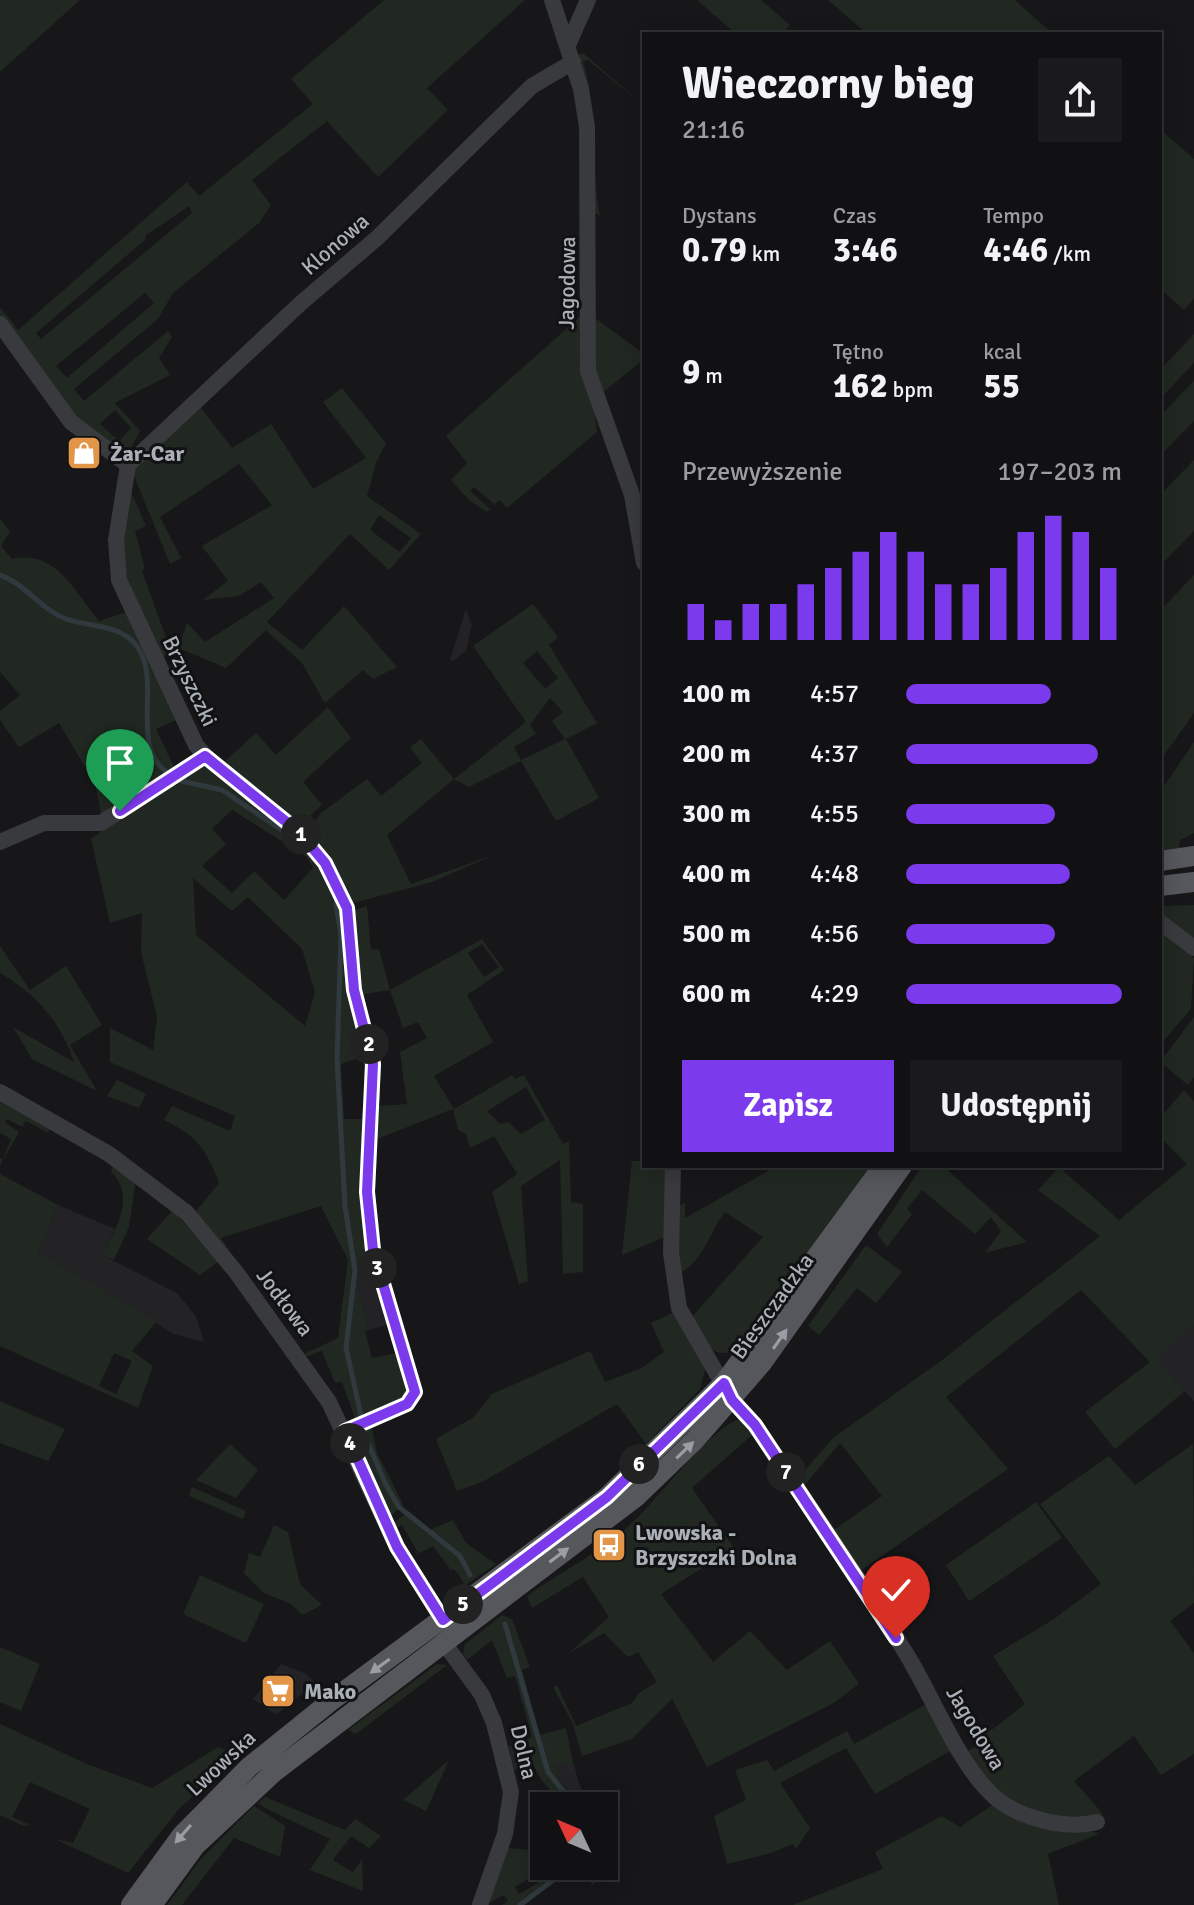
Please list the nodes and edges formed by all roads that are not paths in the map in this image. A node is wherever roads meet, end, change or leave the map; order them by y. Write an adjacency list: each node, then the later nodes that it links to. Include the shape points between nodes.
1 (552, 0): 3 (street, Jagodowa)
2 (588, 0): 3 (street)
3 (571, 54): 5 (street, Klonowa); 6 (street, Jagodowa, via 587,127 588,371 632,495)
4 (0, 324): 5 (street, via 71,422)
5 (128, 465): 7 (street, Brzyszczki, via 116,540 119,580 172,700)
6 (642, 552)
7 (205, 756): 8 (street, via 101,823 44,823); 20 (street, Brzyszczki, via 300,833 325,863 347,908 354,990 373,1064 367,1192 373,1250 415,1389 410,1402)
8 (0, 842)
9 (1191, 855): 10 (main road)
10 (1162, 861)
11 (1192, 883): 12 (main road)
12 (1162, 886)
13 (1162, 924): 14 (street)
14 (1194, 948)
15 (0, 1092): 20 (street, Jodłowa, via 128,1166 187,1213)
16 (673, 1168): 19 (street, Jagodowa, via 674,1288 684,1321)
17 (882, 1168): 19 (main road, Bieszczadzka)
18 (900, 1168): 19 (main road, Bieszczadzka, one-way to 18)
19 (728, 1392): 21 (main road, Bieszczadzka, via 607,1497); 22 (main road, Bieszczadzka, one-way to 19, via 636,1497); 23 (street, Jagodowa, via 907,1655 981,1782 1025,1814 1066,1824)
20 (350, 1429): 21 (street, Jodłowa, via 397,1547)
21 (443, 1620): 22 (street); 24 (main road, Lwowska, one-way to 24, via 331,1701 239,1777 182,1835)
22 (444, 1643): 25 (main road, Lwowska, via 233,1807 195,1846); 26 (street, Dolna, via 489,1708 511,1792 505,1834)
23 (1097, 1822)
24 (131, 1905)
25 (152, 1905)
26 (480, 1905)

